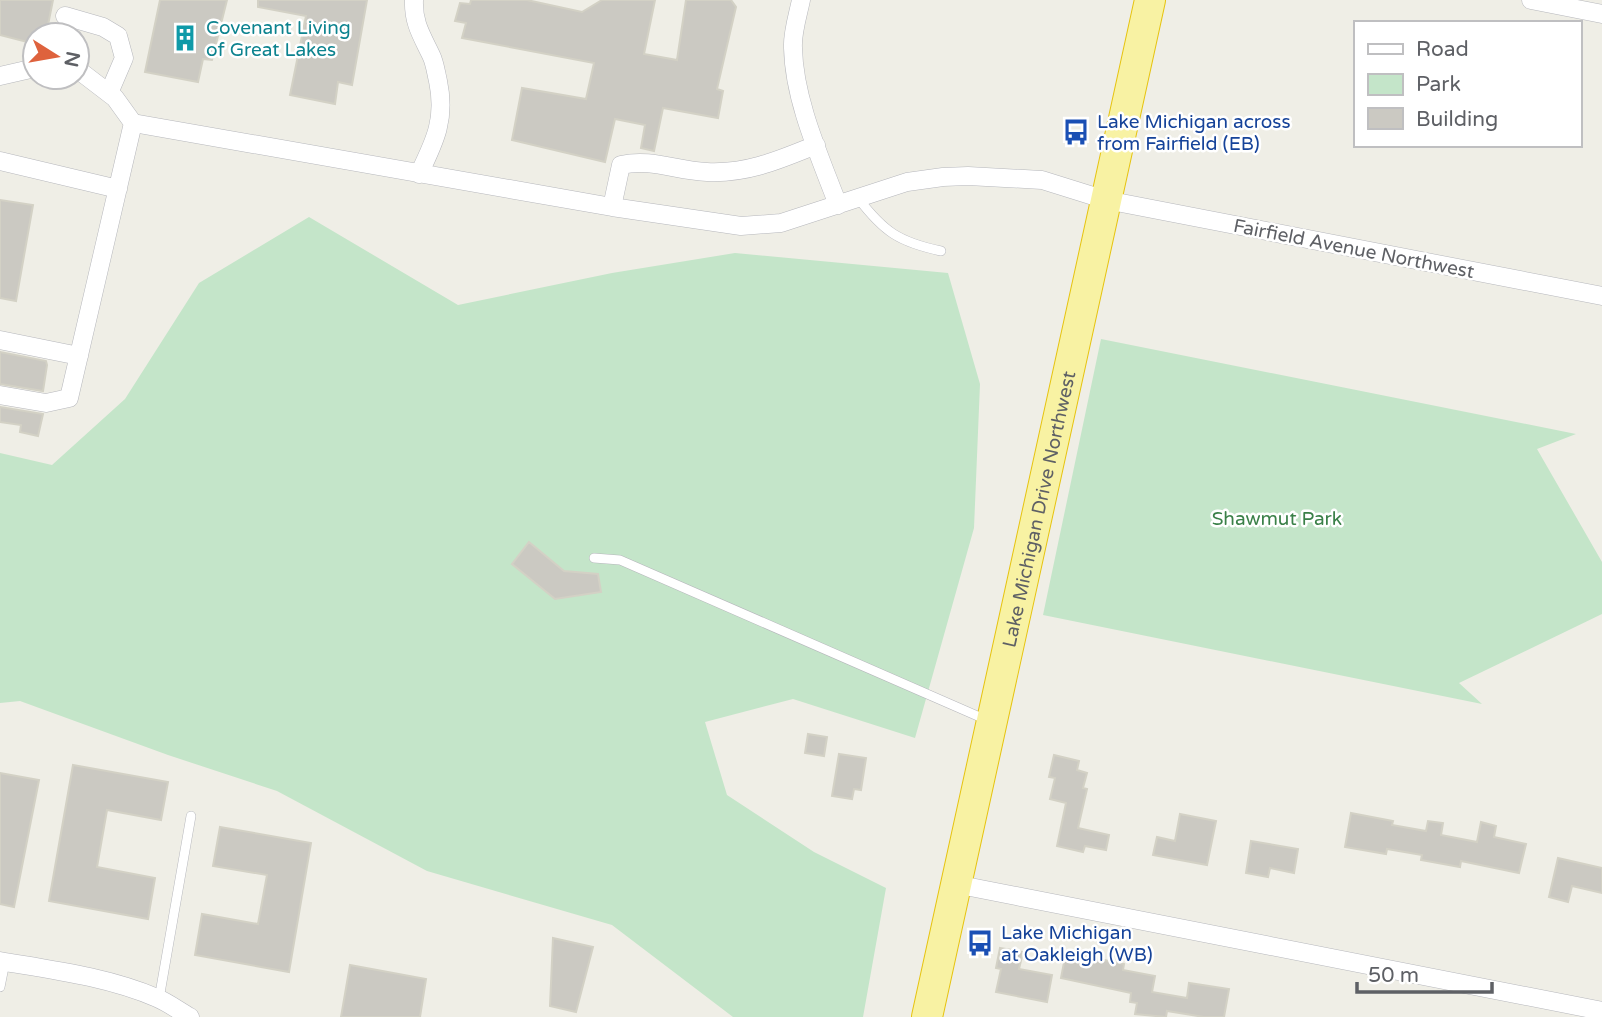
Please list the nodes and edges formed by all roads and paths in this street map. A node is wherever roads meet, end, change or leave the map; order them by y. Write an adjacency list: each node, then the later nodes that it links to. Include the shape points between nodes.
1 (414, 0): 14 (street, via 417,29 433,59 442,113 436,140)
2 (802, 0): 12 (street, via 792,47)
3 (1150, 0): 17 (highway, Lake Michigan Drive Northwest)
4 (1531, 0): 5 (street)
5 (1602, 14)
6 (65, 16): 10 (street, via 118,36 124,58)
7 (21, 71): 8 (street)
8 (0, 76)
9 (91, 80): 10 (street)
10 (109, 93): 11 (street)
11 (133, 123): 14 (street, Fairfield Avenue Northwest); 15 (street)
12 (816, 145): 18 (street); 19 (street, via 735,172 638,162 621,166)
13 (0, 161): 15 (street)
14 (419, 174): 19 (street, Fairfield Avenue Northwest)
15 (118, 189): 23 (street)
16 (858, 198): 17 (street, Fairfield Avenue Northwest, via 908,182 968,176 1042,180); 18 (street, Fairfield Avenue Northwest); 20 (lane, via 874,219 899,239)
17 (1106, 200): 21 (street, Fairfield Avenue Northwest); 26 (highway, Lake Michigan Drive Northwest)
18 (838, 205): 19 (street, Fairfield Avenue Northwest, via 780,223 741,226)
19 (612, 207)
20 (941, 251)
21 (1602, 296)
22 (0, 340): 23 (street)
23 (79, 356): 24 (street, via 69,398 46,403)
24 (0, 395)
25 (594, 558): 26 (lane, via 620,560)
26 (991, 722): 28 (highway, Lake Michigan Drive Northwest)
27 (191, 816): 31 (lane)
28 (955, 884): 32 (street); 34 (highway, Lake Michigan Drive Northwest)
29 (2, 961): 30 (lane); 31 (street, via 87,977)
30 (0, 987)
31 (159, 999): 33 (street)
32 (1602, 1011)
33 (190, 1017)
34 (927, 1017)

